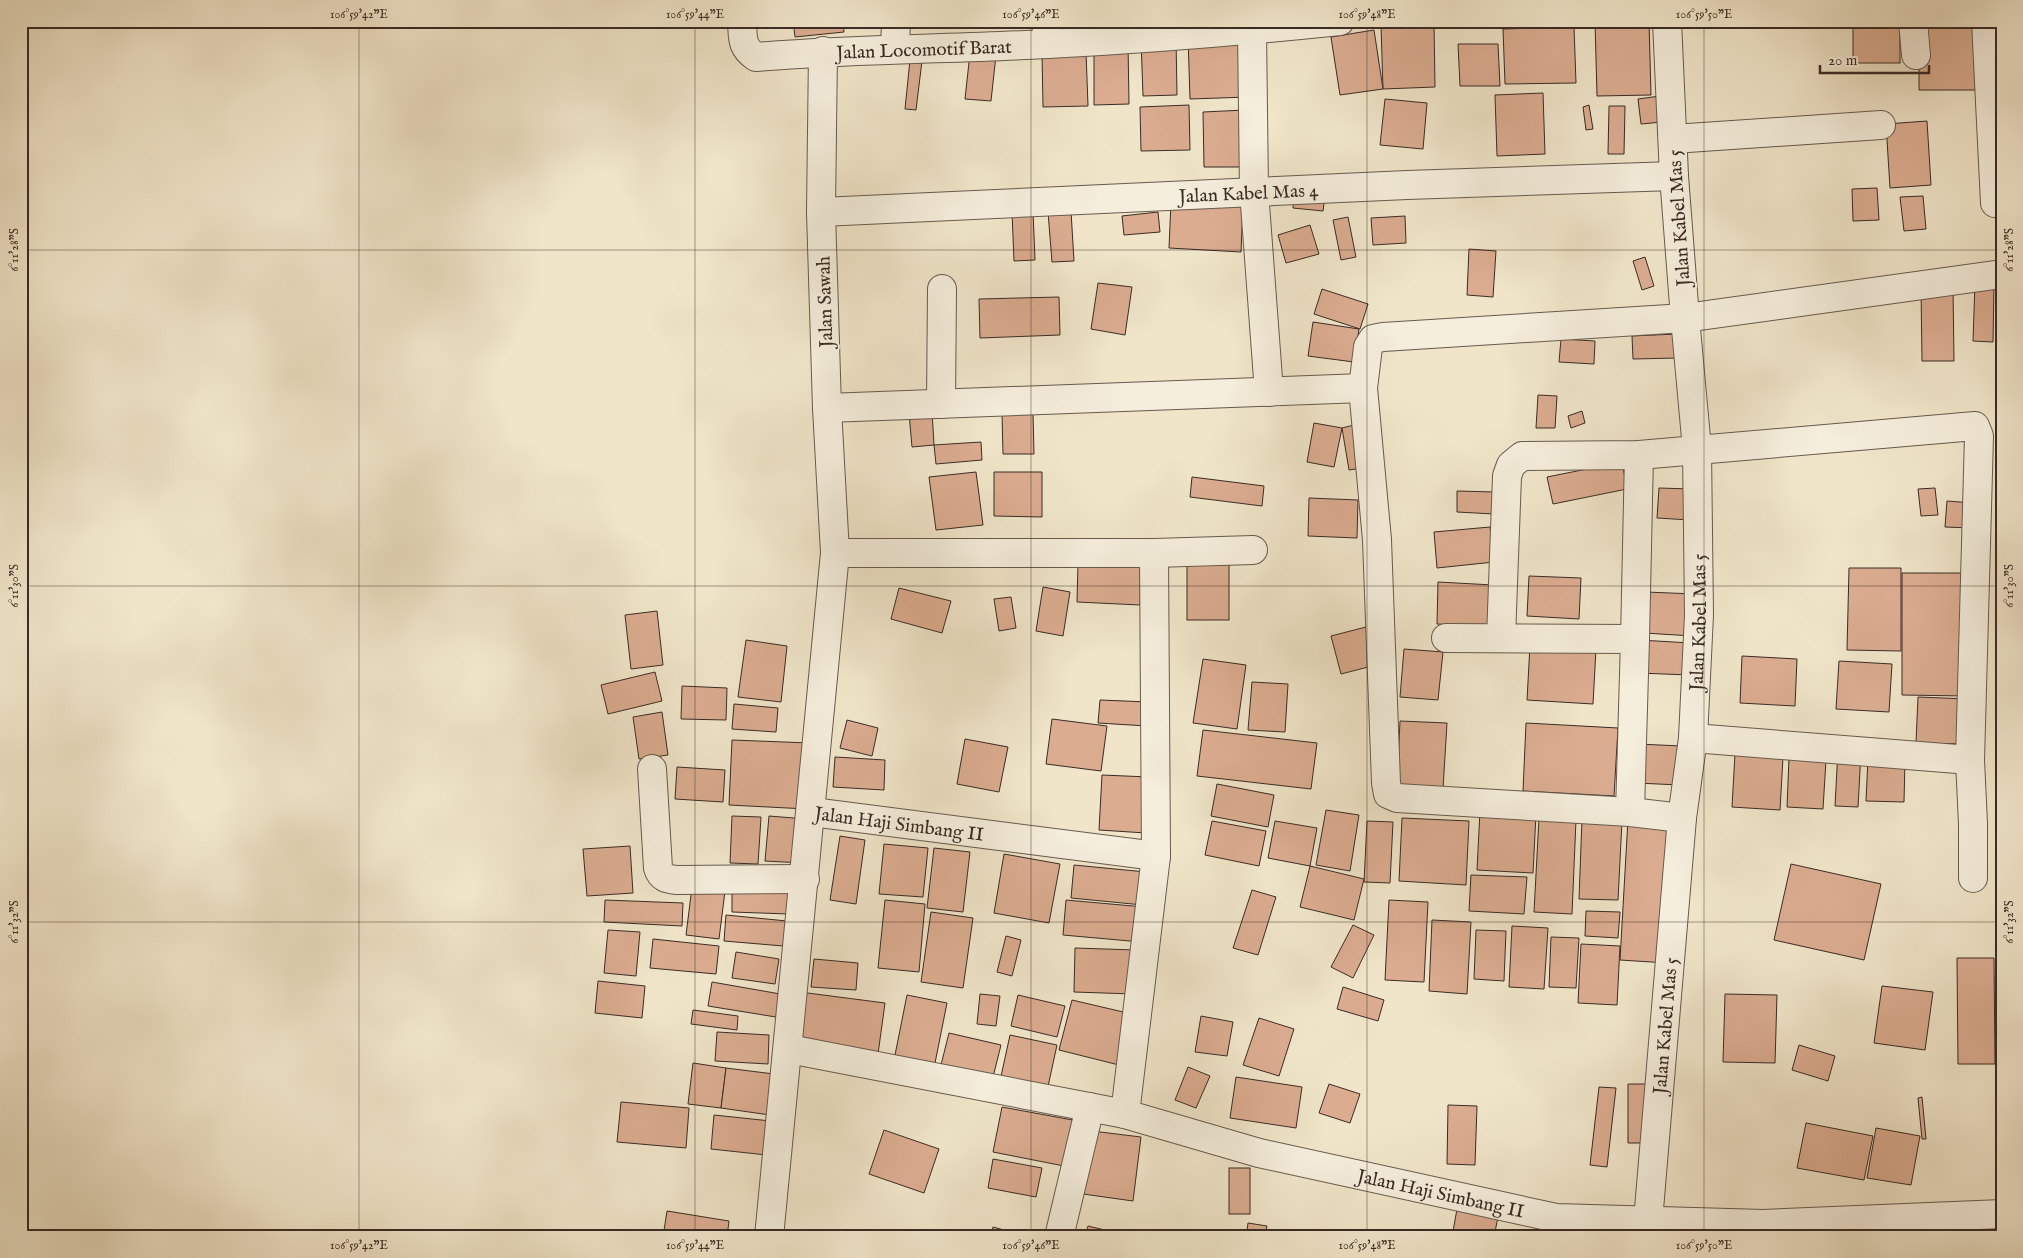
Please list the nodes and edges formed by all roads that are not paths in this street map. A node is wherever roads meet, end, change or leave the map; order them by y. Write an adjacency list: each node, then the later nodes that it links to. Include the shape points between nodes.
1 (742, 21): 10 (street, Jalan Locomotif Barat, via 743,44 756,56)
2 (896, 21): 9 (street)
3 (1340, 21): 7 (street, Jalan Locomotif Barat)
4 (1667, 21): 13 (street, Jalan Kabel Mas 5)
5 (1914, 21): 11 (street)
6 (1986, 21): 16 (street)
7 (1252, 30): 8 (street, Jalan Locomotif Barat); 15 (street)
8 (1047, 33): 9 (street, Jalan Locomotif Barat)
9 (895, 49): 10 (street, Jalan Locomotif Barat)
10 (823, 51): 17 (street, Jalan Sawah)
11 (1916, 55)
12 (1881, 126): 13 (street)
13 (1673, 139): 14 (street, Jalan Kabel Mas 5)
14 (1674, 176): 15 (street, Jalan Kabel Mas 4); 20 (street, Jalan Kabel Mas 5)
15 (1254, 191): 17 (street, Jalan Kabel Mas 4); 22 (street)
16 (1995, 203)
17 (821, 212): 24 (street, Jalan Sawah)
18 (2002, 274): 20 (street)
19 (942, 289): 23 (street)
20 (1685, 318): 21 (street, via 1373,339 1368,347); 25 (street, Jalan Kabel Mas 5)
21 (1363, 388): 22 (street); 37 (street, via 1377,540 1388,794 1397,798)
22 (1269, 392): 23 (street)
23 (941, 404): 24 (street)
24 (827, 408): 28 (street, Jalan Sawah)
25 (1697, 450): 26 (street); 33 (street, Jalan Kabel Mas 5, via 1699,615); 34 (street, via 1975,426 1979,436)
26 (1639, 455): 31 (street, via 1522,456 1511,465 1507,476); 32 (street)
27 (1253, 550): 29 (street)
28 (835, 553): 29 (street); 36 (street, Jalan Sawah)
29 (1154, 553): 39 (street)
30 (1446, 638): 31 (street)
31 (1501, 638): 32 (street)
32 (1635, 639): 37 (street)
33 (1693, 738): 34 (street); 38 (street, Jalan Kabel Mas 5)
34 (1970, 760): 40 (street)
35 (652, 769): 41 (street, via 661,876 677,880)
36 (812, 812): 39 (street, Jalan Haji Simbang II); 41 (street, Jalan Haji Simbang II)
37 (1630, 812): 38 (street)
38 (1682, 818): 46 (street, Jalan Kabel Mas 5)
39 (1156, 856): 44 (street)
40 (1973, 878)
41 (805, 879): 42 (street, Jalan Haji Simbang II)
42 (789, 1049): 43 (street, Jalan Haji Simbang II); 48 (street)
43 (1090, 1107): 44 (street, Jalan Haji Simbang II); 49 (street)
44 (1125, 1114): 47 (street, Jalan Haji Simbang II, via 1259,1153)
45 (2002, 1214): 46 (street, Jalan Haji Simbang II, via 1763,1224)
46 (1648, 1221): 47 (street, Jalan Haji Simbang II)
47 (1556, 1228)
48 (769, 1237)
49 (1059, 1237)

